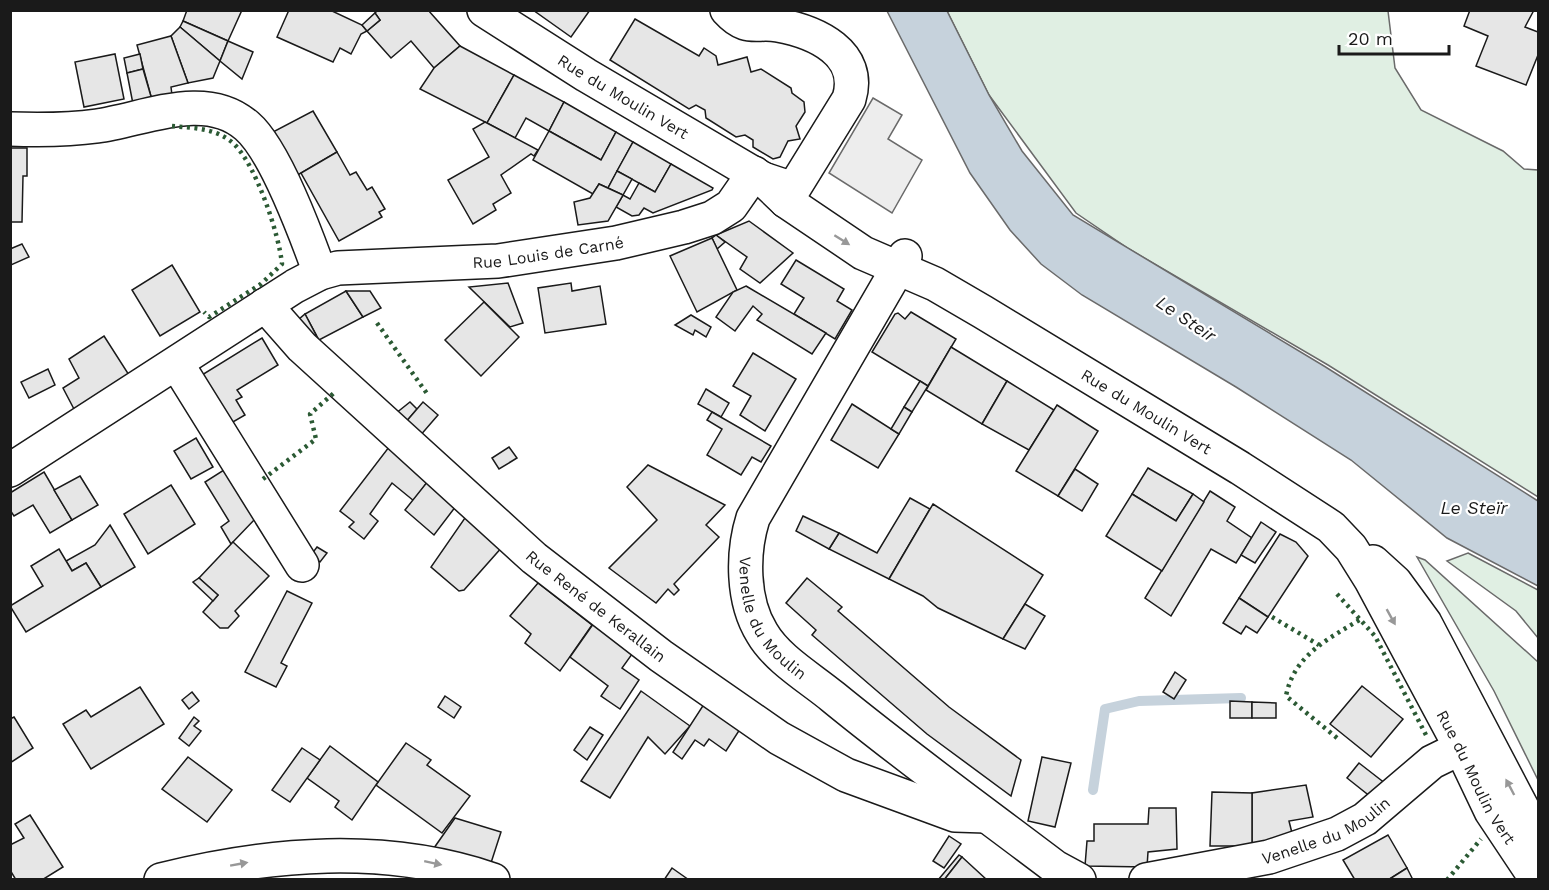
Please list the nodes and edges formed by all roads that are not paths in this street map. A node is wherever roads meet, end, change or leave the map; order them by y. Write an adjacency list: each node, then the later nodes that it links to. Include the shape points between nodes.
1 (484, 10): 4 (street, Rue du Moulin Vert, via 585,75)
2 (727, 10): 5 (street, via 744,23 776,24 834,45 851,76 849,99)
3 (10, 129): 7 (street, via 77,129 178,109 214,112 238,120 254,134 271,161)
4 (759, 176): 5 (street, Rue du Moulin Vert); 7 (street, Rue Louis de Carné, via 722,212 673,230 616,243 498,261 338,268)
5 (790, 195): 6 (street, Rue du Moulin Vert, via 847,217)
6 (901, 263): 12 (street, Rue du Moulin Vert, via 1326,523 1351,548); 13 (street, Venelle du Moulin, via 758,507 746,551 747,585 755,621 779,653)
7 (320, 273): 8 (street, Rue Louis de Carné)
8 (265, 305): 9 (street, Rue Louis de Carné); 13 (street, Rue René de Kerallain, via 302,346 534,558 661,656 780,738 828,766 939,810 967,817)
9 (177, 364): 10 (street, Rue Louis de Carné); 11 (street)
10 (10, 470)
11 (302, 565)
12 (1472, 742): 14 (street, Rue du Moulin Vert, one-way to 12); 18 (street, Venelle du Moulin, via 1432,762 1365,819 1337,834 1269,857); 19 (street, Rue du Moulin Vert, via 1491,812)
13 (986, 816): 17 (street, Venelle du Moulin, via 1055,867)
14 (1539, 838)
15 (161, 879): 16 (street, one-way to 16, via 267,859 324,856 424,861)
16 (493, 879)
17 (1078, 879)
18 (1146, 879)
19 (1537, 879)

